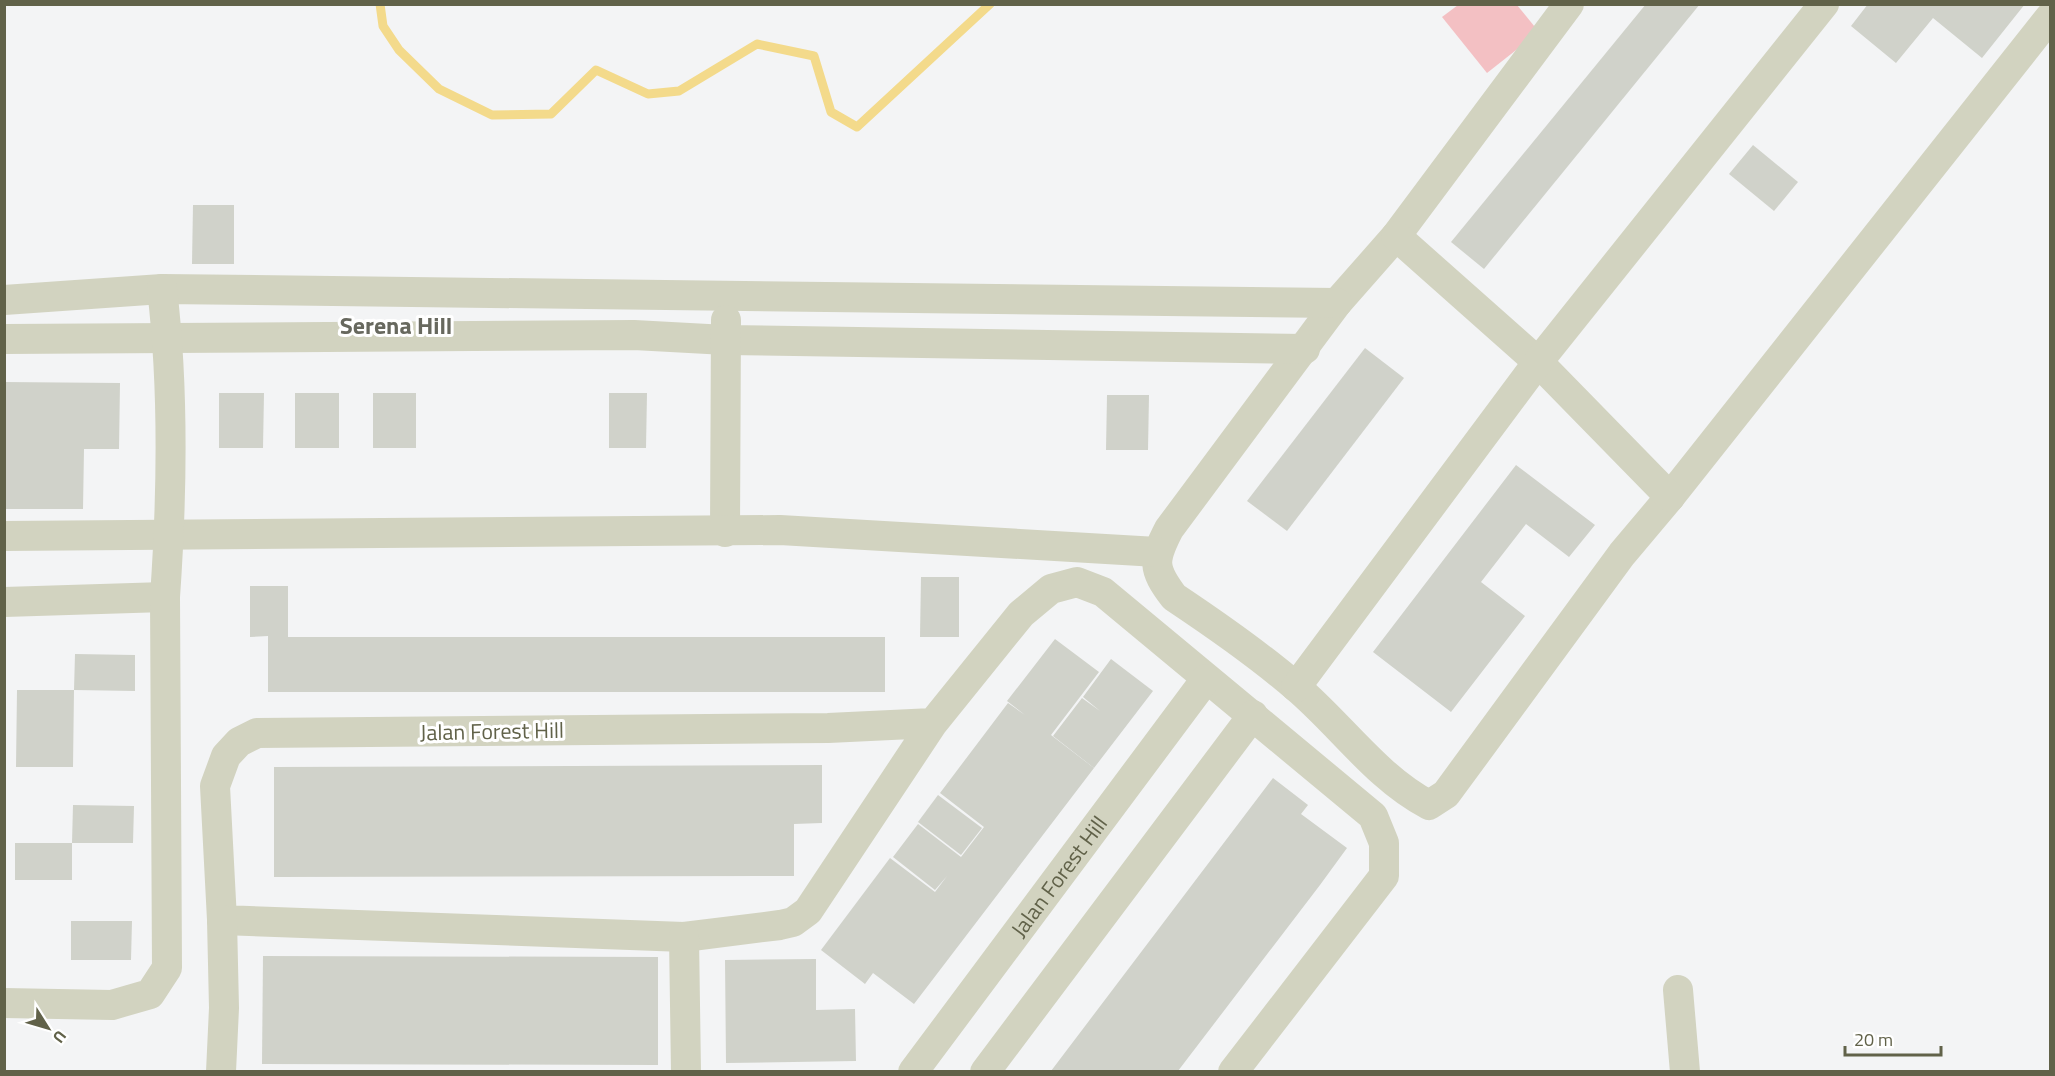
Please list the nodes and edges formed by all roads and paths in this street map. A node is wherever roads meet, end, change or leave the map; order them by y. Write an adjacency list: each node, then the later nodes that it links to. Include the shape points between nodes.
1 (1569, 4): 4 (street)
2 (1824, 4): 13 (street)
3 (2050, 17): 14 (street)
4 (1396, 236): 8 (street); 13 (street)
5 (162, 289): 6 (street); 7 (street); 9 (street)
6 (725, 296): 8 (street); 11 (street)
7 (4, 300)
8 (1337, 303): 12 (street)
9 (168, 337): 10 (street); 11 (street, via 634,335); 16 (street)
10 (4, 339)
11 (726, 340): 12 (street); 15 (street)
12 (1305, 349): 18 (street, via 1169,529)
13 (1538, 362): 14 (street); 22 (street)
14 (1670, 497): 22 (street, via 1622,554 1446,794 1430,805 1413,797 1389,776)
15 (725, 532): 16 (street); 18 (street, via 780,530)
16 (169, 536): 17 (street); 19 (street)
17 (4, 537)
18 (1157, 552): 22 (street, via 1159,577 1174,597)
19 (165, 597): 20 (street); 28 (street, via 167,968 150,994 112,1005)
20 (4, 602)
21 (1206, 679): 23 (street); 24 (street, via 1103,592 1077,582 1051,589 1021,614); 31 (street, Jalan Forest Hill)
22 (1296, 687)
23 (1253, 715): 32 (street); 33 (street, via 1373,816 1384,843 1384,876)
24 (933, 723): 25 (street, Jalan Forest Hill, via 828,728 257,733 239,742 226,756 215,786); 26 (street, via 808,911 793,922 780,925)
25 (222, 920): 26 (street); 29 (street, Jalan Forest Hill)
26 (684, 937): 30 (street)
27 (1678, 990): 34 (street)
28 (4, 1003)
29 (221, 1071)
30 (686, 1071)
31 (913, 1071)
32 (985, 1071)
33 (1233, 1071)
34 (1685, 1071)

